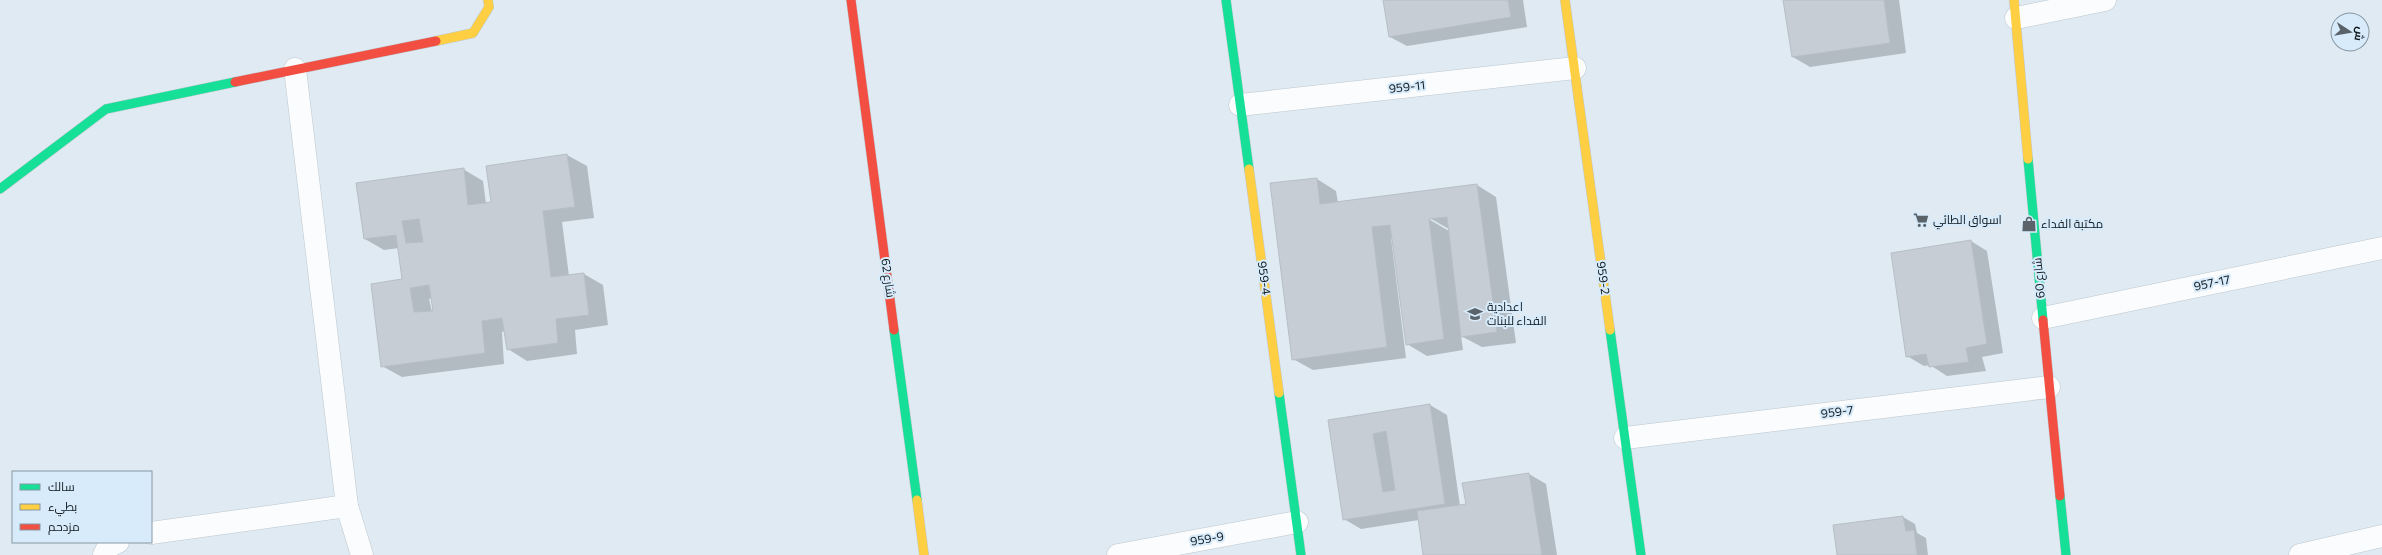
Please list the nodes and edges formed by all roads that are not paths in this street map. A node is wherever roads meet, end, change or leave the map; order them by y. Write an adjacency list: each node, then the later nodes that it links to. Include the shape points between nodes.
1 (488, 0): 8 (street, via 489,7 473,33)
2 (851, 0): 22 (street, شارع 62)
3 (1226, 0): 9 (street, 959-4)
4 (1565, 0): 7 (street, 959-2)
5 (2105, 0): 6 (street)
6 (2015, 9): 12 (street, شارع 60)
7 (1575, 68): 9 (street, 959-11); 14 (street, 959-2)
8 (296, 69): 10 (street, via 106,110); 15 (street)
9 (1240, 105): 16 (street, 959-4)
10 (0, 189)
11 (2382, 248): 12 (street, 957-17)
12 (2043, 318): 13 (street, شارع 60)
13 (2048, 387): 14 (street, 959-7); 26 (street, شارع 60)
14 (1625, 438): 25 (street, 959-2)
15 (347, 506): 17 (street); 21 (street)
16 (1297, 522): 23 (street, 959-9); 24 (street, 959-4)
17 (152, 533)
18 (2382, 536): 27 (street)
19 (116, 543): 20 (street, via 108,547)
20 (104, 555)
21 (362, 555)
22 (924, 555)
23 (1118, 555)
24 (1301, 555)
25 (1641, 555)
26 (2066, 555)
27 (2300, 555)

